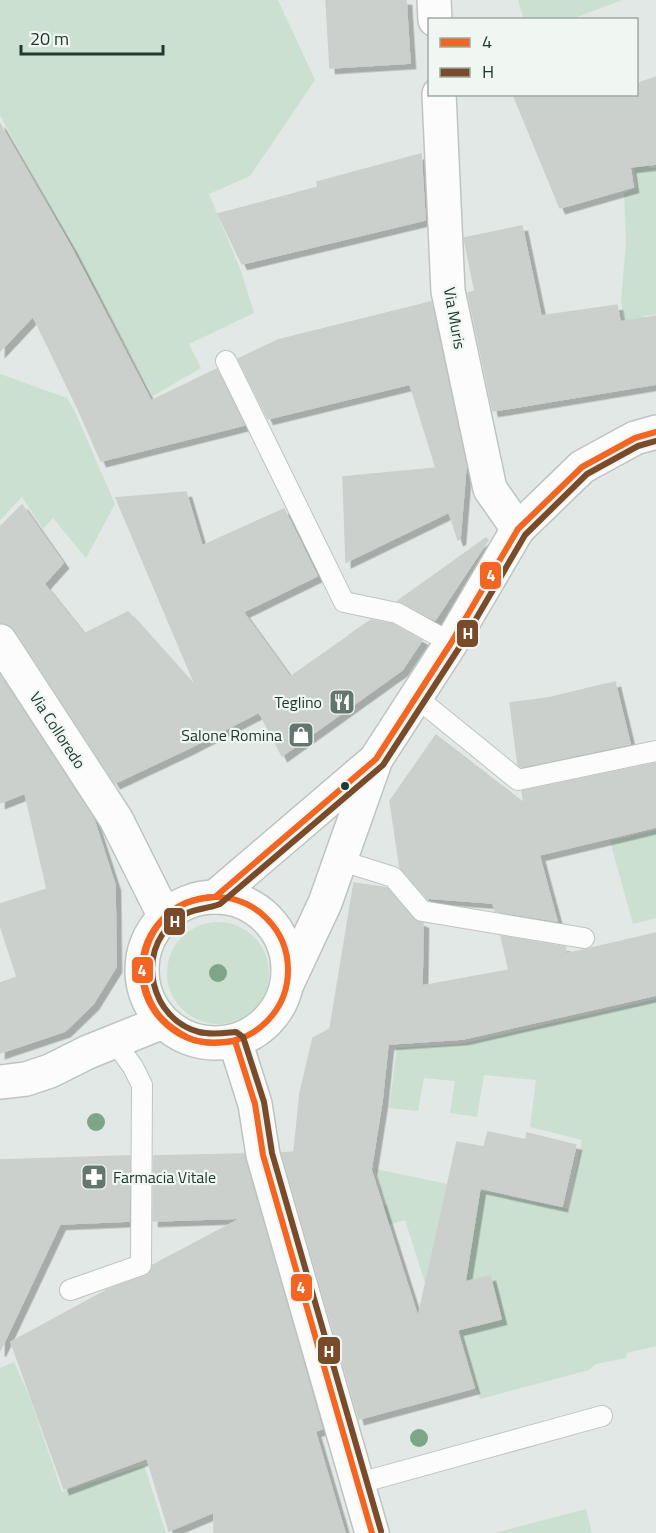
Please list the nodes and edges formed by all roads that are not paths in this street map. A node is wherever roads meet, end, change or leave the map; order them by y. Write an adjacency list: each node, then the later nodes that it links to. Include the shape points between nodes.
1 (434, 0): 2 (street)
2 (435, 18)
3 (439, 96): 6 (street, Via Muris, via 448,291 490,489)
4 (226, 361): 8 (lane, via 344,602 397,613)
5 (656, 432): 6 (street, via 635,438 582,467)
6 (518, 530): 8 (street)
7 (0, 640): 14 (street, Via Colloredo, via 116,819)
8 (451, 644): 9 (street)
9 (416, 697): 10 (lane, via 518,780); 11 (street)
10 (656, 751)
11 (376, 759): 12 (street); 13 (street)
12 (339, 860): 15 (lane, via 393,877 422,910); 16 (street, via 325,903)
13 (215, 897): 14 (street, via 197,899); 16 (street, via 236,899 271,922 288,961)
14 (165, 917): 17 (street, via 150,936 143,960 144,986)
15 (584, 938)
16 (287, 984): 18 (street, via 281,1003 268,1020 254,1033)
17 (163, 1022): 18 (street, via 196,1041); 19 (street)
18 (235, 1041): 23 (street, via 255,1104 263,1155)
19 (115, 1042): 20 (street, via 50,1071); 21 (lane, via 142,1085 141,1265)
20 (0, 1082)
21 (70, 1290)
22 (602, 1416): 23 (lane)
23 (356, 1484): 24 (street)
24 (372, 1533)

